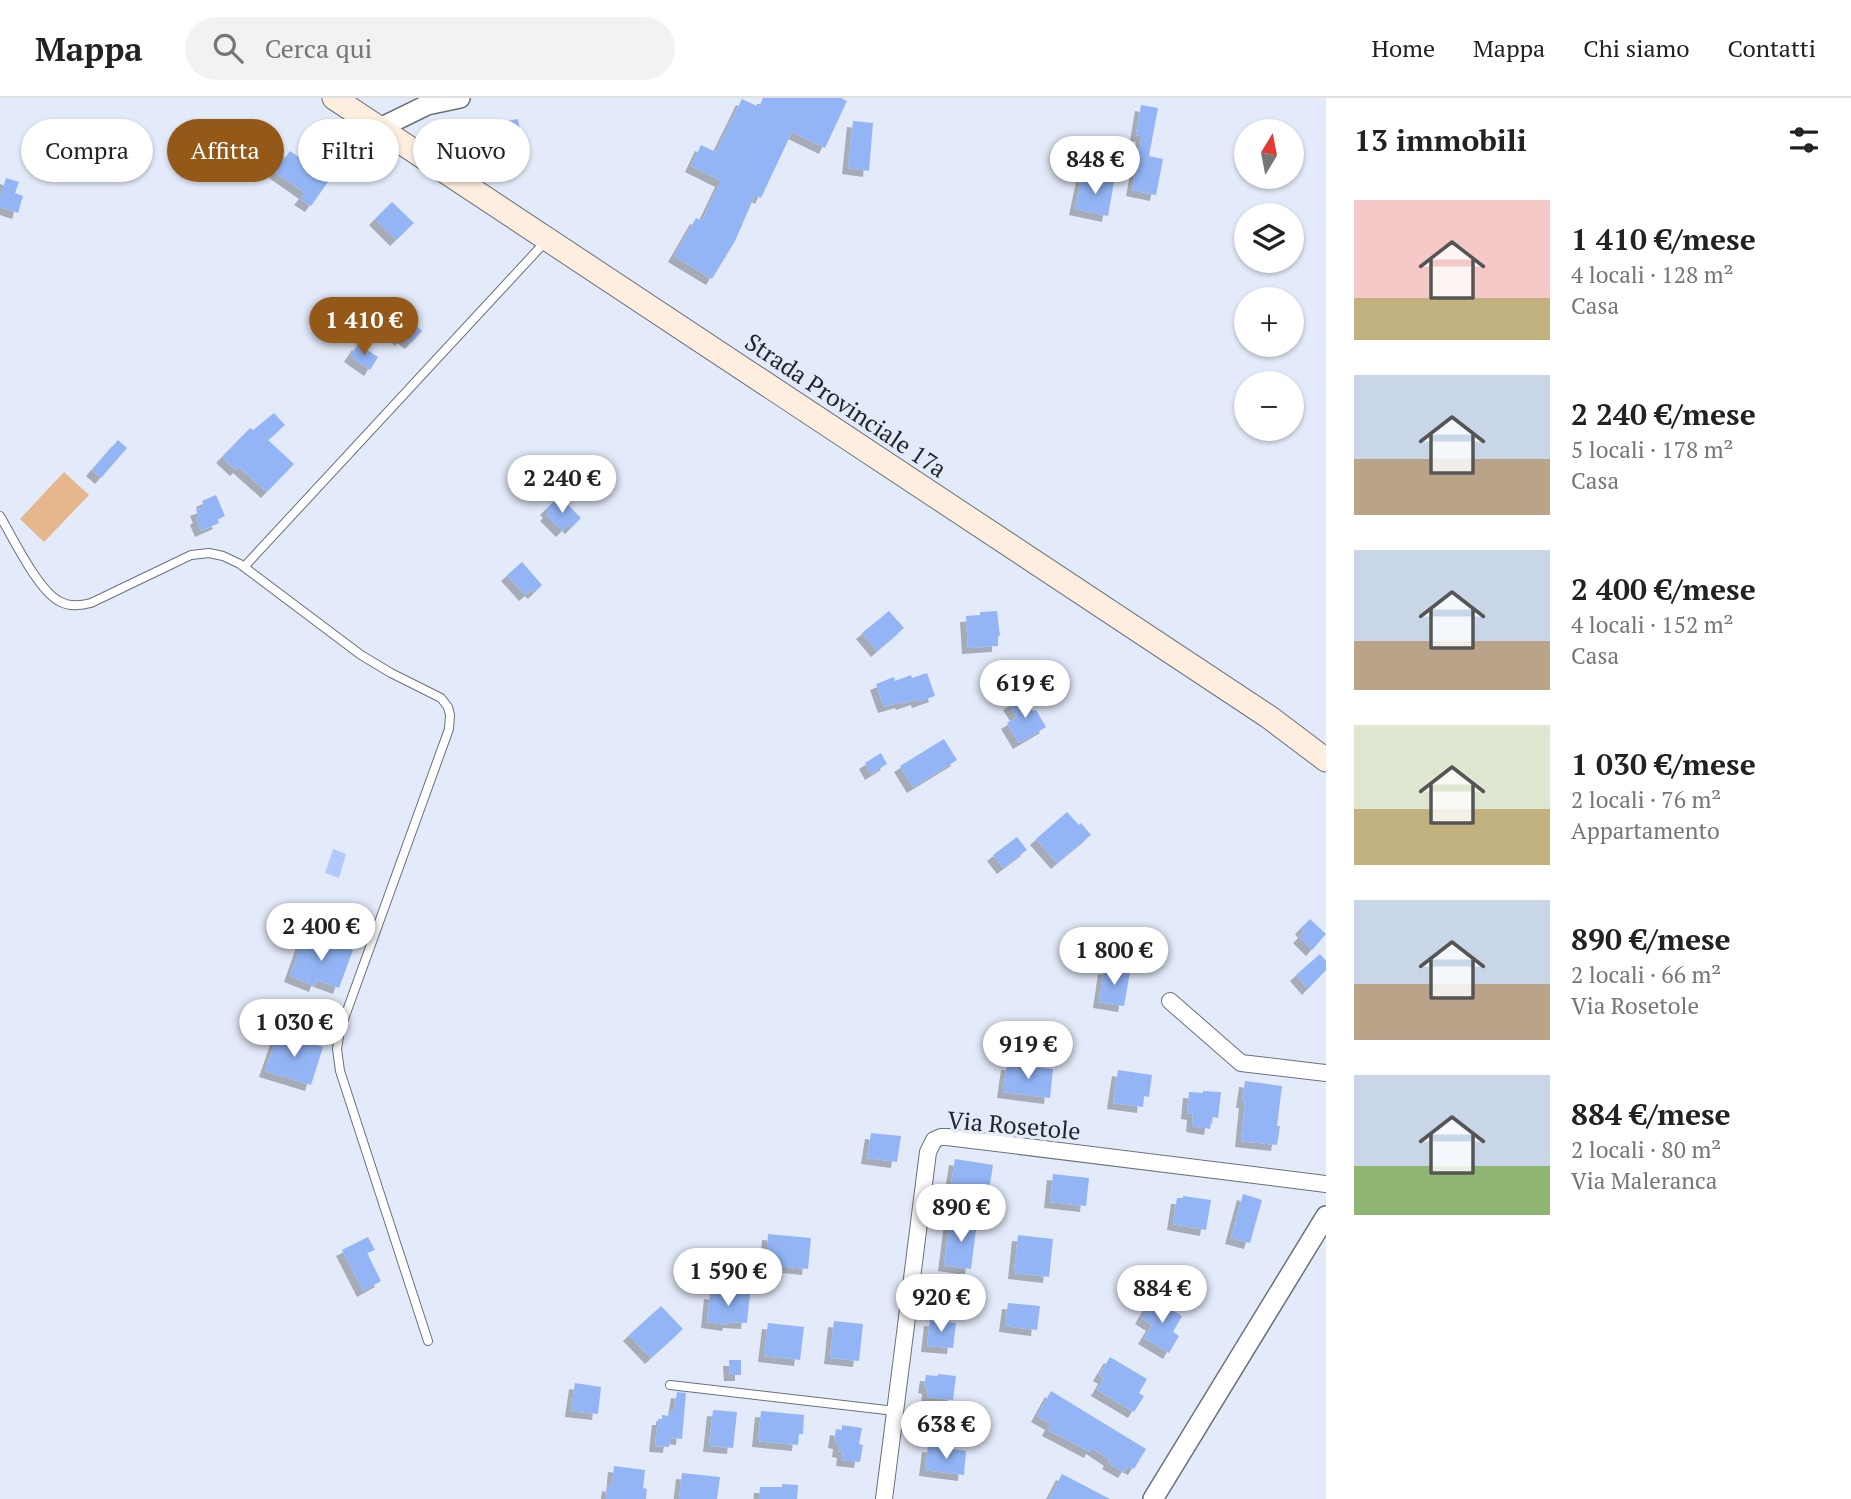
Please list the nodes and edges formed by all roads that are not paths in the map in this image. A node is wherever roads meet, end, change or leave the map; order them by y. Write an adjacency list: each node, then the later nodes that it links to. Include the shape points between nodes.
1 (334, 98): 3 (main road, Strada Provinciale 17a)
2 (460, 98): 4 (street, via 427,105)
3 (366, 119)
4 (398, 119)
5 (399, 141): 6 (main road, Strada Provinciale 17a)
6 (548, 239): 8 (lane); 9 (main road, Strada Provinciale 17a, via 1269,717)
7 (0, 516): 8 (lane, via 42,586 66,604 91,604 191,555 216,554)
8 (244, 567): 14 (lane, via 361,655 441,698 450,715 449,729 337,1049)
9 (1326, 760)
10 (1170, 1001): 11 (street, via 1241,1063)
11 (1326, 1073)
12 (1326, 1184): 16 (street, Via Rosetole, via 937,1138 928,1152)
13 (1326, 1216): 18 (street)
14 (428, 1341)
15 (670, 1385): 16 (lane)
16 (895, 1411): 17 (street, Via Rosetole)
17 (884, 1499)
18 (1153, 1499)

